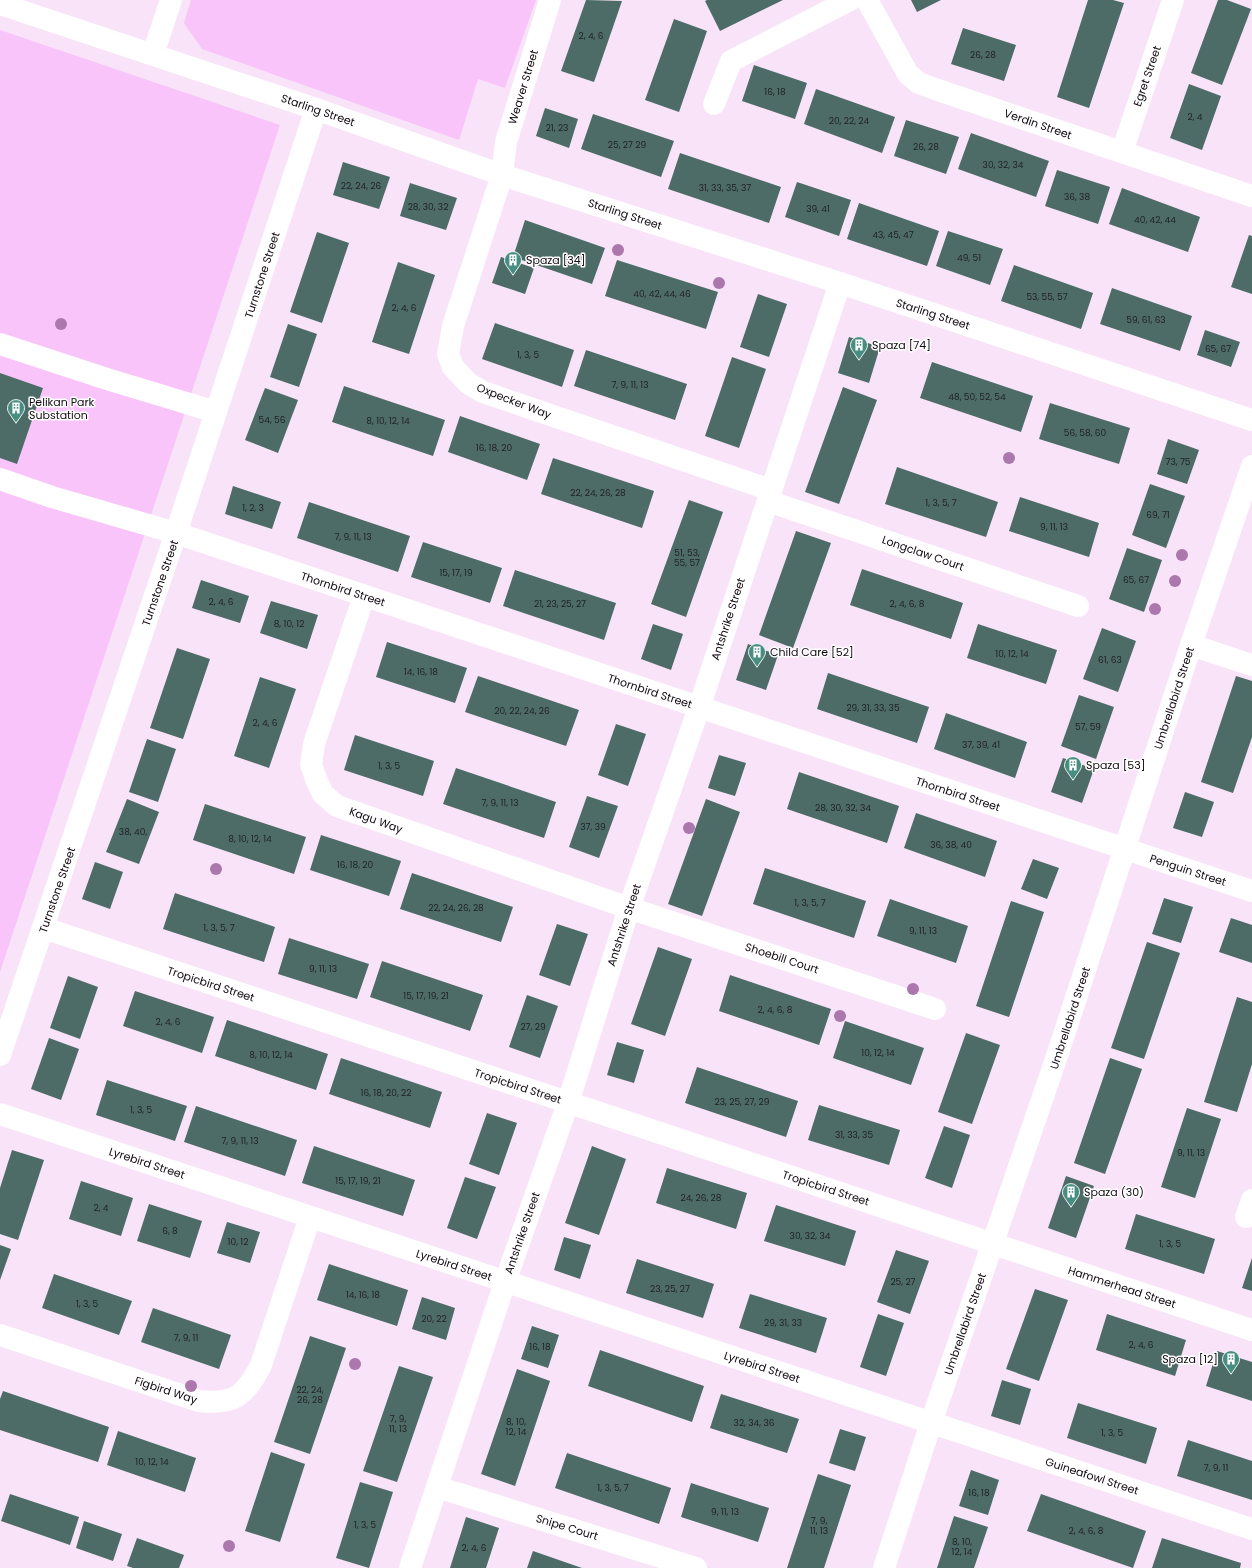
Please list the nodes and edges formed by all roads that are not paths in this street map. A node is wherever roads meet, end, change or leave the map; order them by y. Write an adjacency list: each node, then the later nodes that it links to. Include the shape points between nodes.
1 (171, 0): 7 (street)
2 (550, 0): 11 (street, Weaver Street, via 506,142)
3 (850, 0): 8 (street, via 731,61)
4 (867, 0): 10 (street, Verdin Street, via 900,62 908,74 919,83)
5 (1173, 0): 10 (street, Egret Street)
6 (0, 4): 7 (street, Starling Street)
7 (153, 54): 9 (street, Starling Street)
8 (714, 104)
9 (316, 109): 11 (street, Starling Street); 15 (street, Turnstone Street)
10 (1122, 152): 12 (street, Verdin Street)
11 (502, 175): 13 (street, Starling Street); 19 (street, Oxpecker Way, via 454,326 448,354 453,367 468,383 483,392)
12 (1252, 196)
13 (840, 283): 16 (street, Starling Street); 19 (street, Antshrike Street)
14 (0, 344): 15 (street)
15 (216, 412): 20 (street, Turnstone Street)
16 (1252, 420)
17 (1252, 466): 23 (street, Umbrellabird Street)
18 (0, 479): 20 (street, Thornbird Street)
19 (769, 495): 22 (street, Longclaw Court); 25 (street, Antshrike Street)
20 (176, 533): 21 (street, Thornbird Street); 29 (street, Turnstone Street)
21 (364, 596): 25 (street, Thornbird Street); 28 (street, Kagu Way, via 314,744 311,764 323,794 337,806 368,818)
22 (1078, 606)
23 (1191, 645): 24 (street); 26 (street, Umbrellabird Street)
24 (1252, 666)
25 (699, 708): 26 (street, Thornbird Street); 28 (street, Antshrike Street)
26 (1124, 849): 27 (street, Penguin Street); 35 (street, Umbrellabird Street, via 1058,1053)
27 (1252, 891)
28 (629, 908): 30 (street, Shoebill Court); 32 (street, Antshrike Street)
29 (44, 928): 31 (street, Turnstone Street); 32 (street, Tropicbird Street)
30 (935, 1009)
31 (0, 1055)
32 (568, 1103): 35 (street, Tropicbird Street); 36 (street, Antshrike Street)
33 (0, 1114): 34 (street, Lyrebird Street)
34 (310, 1217): 36 (street, Lyrebird Street); 38 (street, Figbird Way, via 261,1365 252,1382 230,1400 216,1403 198,1401)
35 (992, 1244): 37 (street, Hammerhead Street); 39 (street, Umbrellabird Street)
36 (505, 1282): 39 (street, Lyrebird Street); 40 (street, Antshrike Street)
37 (1252, 1330)
38 (0, 1335)
39 (931, 1423): 41 (street, Guineafowl Street); 44 (street, Umbrellabird Street)
40 (437, 1487): 42 (street, Antshrike Street); 43 (street, Snipe Court)
41 (1252, 1529)
42 (410, 1568)
43 (696, 1568)
44 (884, 1568)

